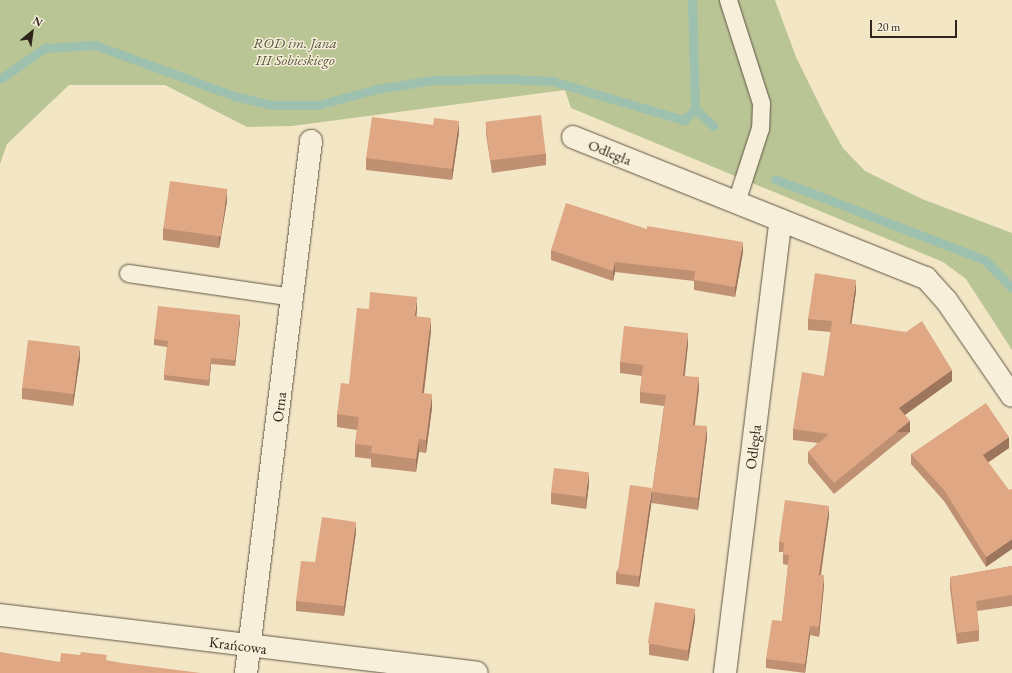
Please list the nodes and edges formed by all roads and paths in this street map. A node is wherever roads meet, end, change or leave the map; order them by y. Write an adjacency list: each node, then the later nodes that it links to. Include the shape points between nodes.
1 (728, 0): 4 (lane, via 761,103 760,128)
2 (574, 137): 4 (street, Odległa)
3 (311, 141): 7 (street, Orna)
4 (736, 202): 5 (street, Odległa)
5 (781, 220): 8 (street, Odległa, via 908,269 936,285); 13 (street, Odległa)
6 (128, 273): 7 (lane)
7 (292, 297): 10 (street, Orna)
8 (1012, 396)
9 (0, 615): 10 (street, Krańcowa)
10 (249, 647): 11 (street, Orna); 12 (street, Krańcowa)
11 (246, 673)
12 (476, 673)
13 (724, 673)

